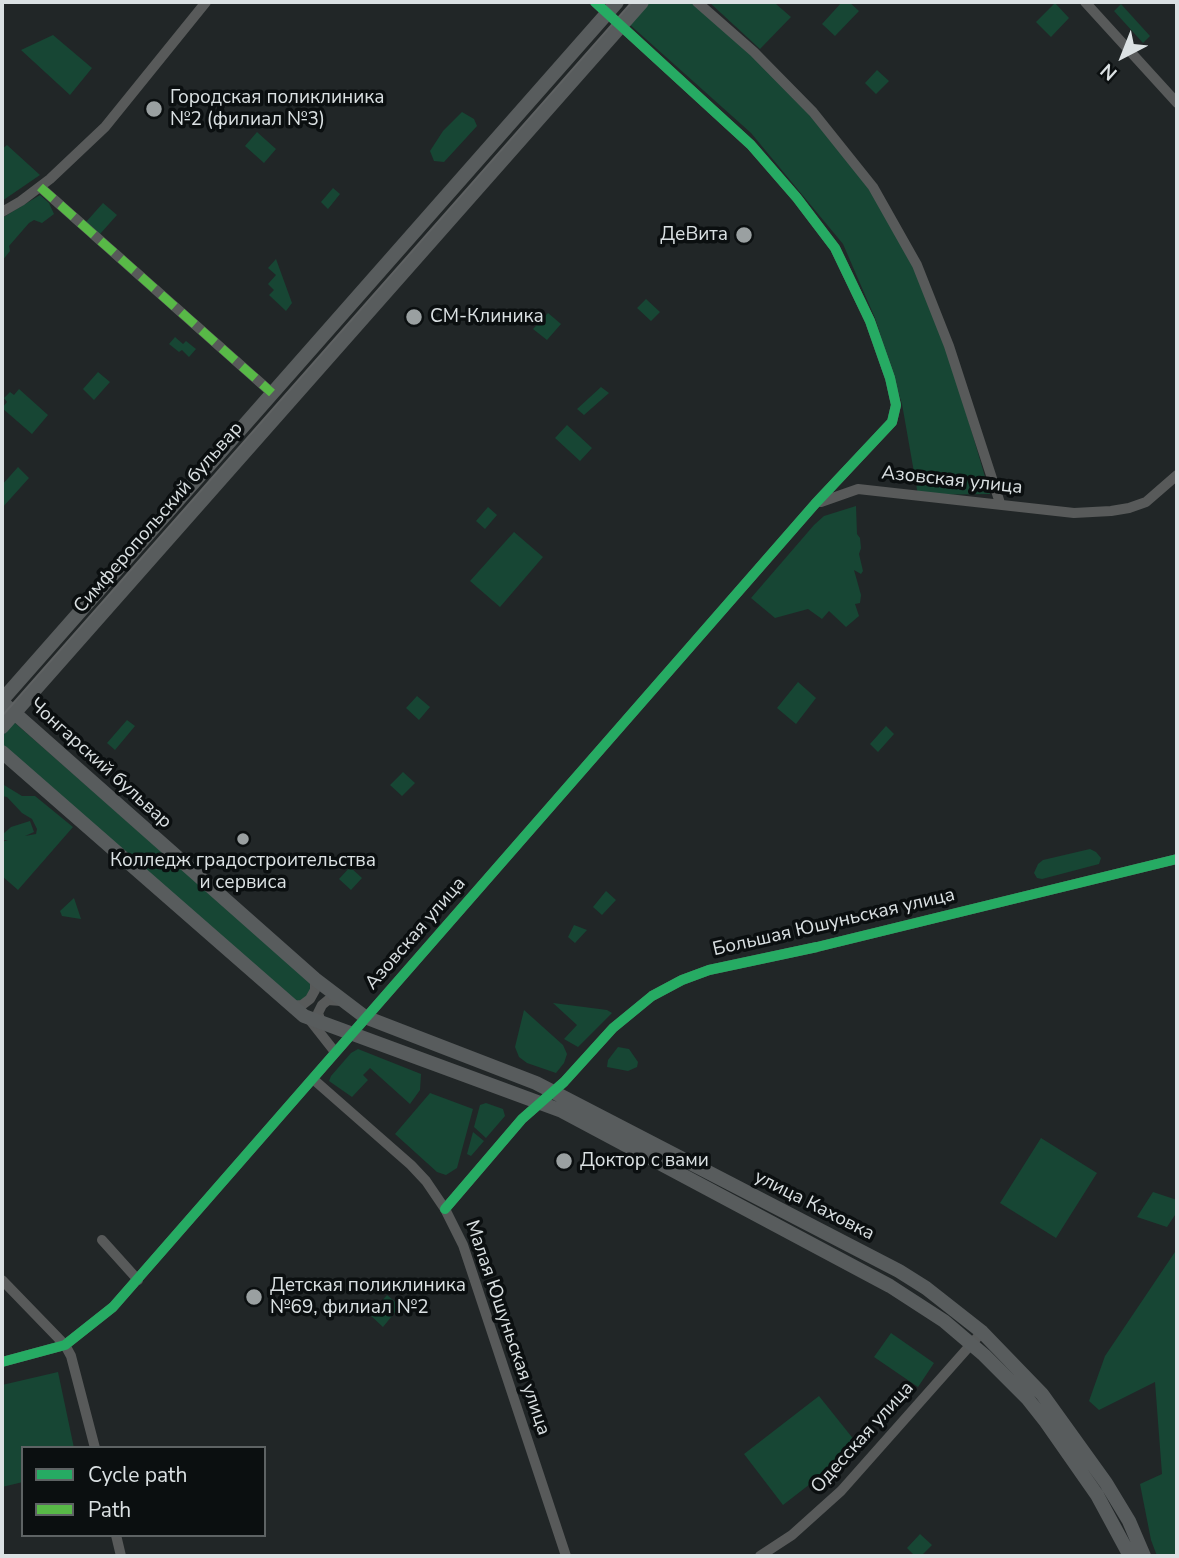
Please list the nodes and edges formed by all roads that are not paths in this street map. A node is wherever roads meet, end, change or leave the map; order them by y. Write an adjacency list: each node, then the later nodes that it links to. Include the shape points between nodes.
1 (206, 2): 9 (street, via 108,124)
2 (595, 2): 6 (street)
3 (642, 2): 7 (main road, Симферопольский бульвар)
4 (697, 2): 17 (street, via 813,112 873,187 922,275)
5 (1085, 2): 8 (street)
6 (612, 7): 7 (street); 11 (main road, Симферопольский бульвар)
7 (621, 25): 12 (main road, Симферопольский бульвар); 14 (street, via 751,145 843,262 870,321 896,405 892,422)
8 (1177, 103)
9 (40, 187): 10 (street); 13 (street)
10 (2, 212)
11 (332, 323): 12 (main road); 13 (main road, Симферопольский бульвар)
12 (347, 337): 20 (main road, Симферопольский бульвар)
13 (272, 393): 19 (main road, Симферопольский бульвар)
14 (854, 464): 16 (street, via 850,472); 18 (street)
15 (1177, 475): 17 (street, Азовская улица, via 1146,502 1126,509 1074,513)
16 (858, 489): 17 (street, Азовская улица); 18 (street, Азовская улица)
17 (1000, 503)
18 (815, 504): 27 (street, Азовская улица)
19 (2, 701): 20 (main road, Чонгарский бульвар)
20 (14, 713): 21 (main road, Симферопольский бульвар); 24 (main road, Чонгарский бульвар)
21 (2, 727)
22 (2, 752): 26 (main road)
23 (1177, 859): 32 (street, Большая Юшуньская улица, via 698,974 665,988 628,1013)
24 (315, 979): 25 (main road, Чонгарский бульвар); 26 (street, via 310,999)
25 (341, 1001): 27 (main road, Чонгарский бульвар); 28 (street, via 328,1000 322,1005)
26 (291, 1006): 28 (main road)
27 (365, 1017): 29 (street, Азовская улица); 32 (main road, улица Каховка)
28 (316, 1022): 29 (main road); 30 (street)
29 (352, 1033): 30 (street, Азовская улица); 33 (main road, улица Каховка)
30 (335, 1052): 31 (street, Азовская улица)
31 (313, 1079): 34 (street, Малая Юшуньская улица, via 411,1165); 37 (street, Азовская улица)
32 (553, 1092): 33 (street, Большая Юшуньская улица); 38 (main road, улица Каховка, via 899,1271)
33 (541, 1102): 34 (street, Большая Юшуньская улица); 39 (main road, улица Каховка, via 890,1286)
34 (445, 1209): 45 (street, Малая Юшуньская улица, via 467,1257)
35 (102, 1240): 37 (street)
36 (2, 1280): 40 (street)
37 (138, 1280): 40 (street, Азовская улица, via 113,1307)
38 (982, 1332): 39 (street, Одесская улица); 48 (main road, улица Каховка, via 1042,1394 1077,1440 1129,1521)
39 (972, 1343): 46 (street, Одесская улица, via 841,1491 792,1535); 47 (main road, улица Каховка, via 1046,1422 1097,1495)
40 (65, 1345): 41 (street, Азовская улица); 42 (street)
41 (2, 1362)
42 (94, 1446)
43 (116, 1537): 44 (street)
44 (121, 1556)
45 (566, 1556)
46 (760, 1556)
47 (1130, 1556)
48 (1144, 1556)

